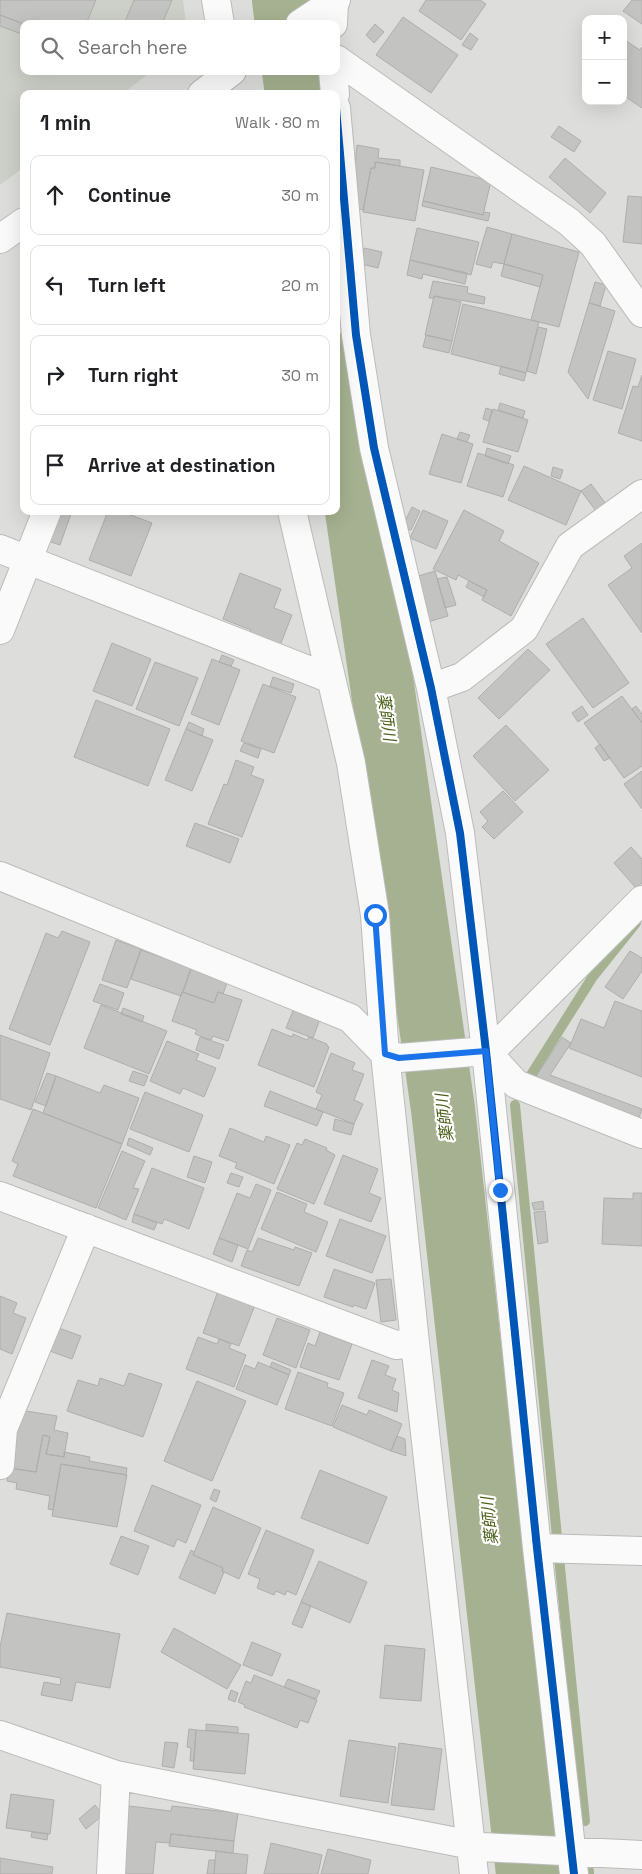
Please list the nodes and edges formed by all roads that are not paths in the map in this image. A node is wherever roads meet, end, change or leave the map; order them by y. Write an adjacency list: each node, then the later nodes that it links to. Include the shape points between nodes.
1 (216, 0): 3 (street)
2 (334, 8): 4 (street)
3 (219, 20)
4 (308, 20)
5 (340, 62): 13 (street, via 569,222 593,244)
6 (333, 75): 9 (street)
7 (229, 78): 8 (street)
8 (209, 90)
9 (335, 90)
10 (340, 153): 21 (street, via 356,335 374,448)
11 (20, 225): 12 (street)
12 (0, 239)
13 (642, 313)
14 (642, 494): 21 (street, via 570,546 524,629 462,677)
15 (45, 515): 18 (street)
16 (293, 515): 20 (street)
17 (0, 549): 18 (street)
18 (28, 560): 19 (street); 20 (street)
19 (0, 630)
20 (332, 679): 25 (street, via 351,763 375,915)
21 (431, 688): 24 (street, via 460,833)
22 (0, 876): 25 (street, via 350,1018)
23 (642, 900): 24 (street)
24 (480, 1052): 25 (street); 26 (street, via 516,1084); 31 (street)
25 (392, 1056): 29 (street)
26 (642, 1134)
27 (0, 1196): 28 (street)
28 (86, 1228): 29 (street, via 396,1345); 30 (street, via 3,1429)
29 (415, 1343): 35 (street)
30 (0, 1465)
31 (537, 1548): 32 (street); 37 (street)
32 (642, 1551)
33 (0, 1735): 34 (street)
34 (116, 1775): 35 (street); 38 (street)
35 (476, 1846): 37 (street); 39 (street)
36 (642, 1855): 37 (street)
37 (572, 1863)
38 (111, 1874)
39 (474, 1874)

